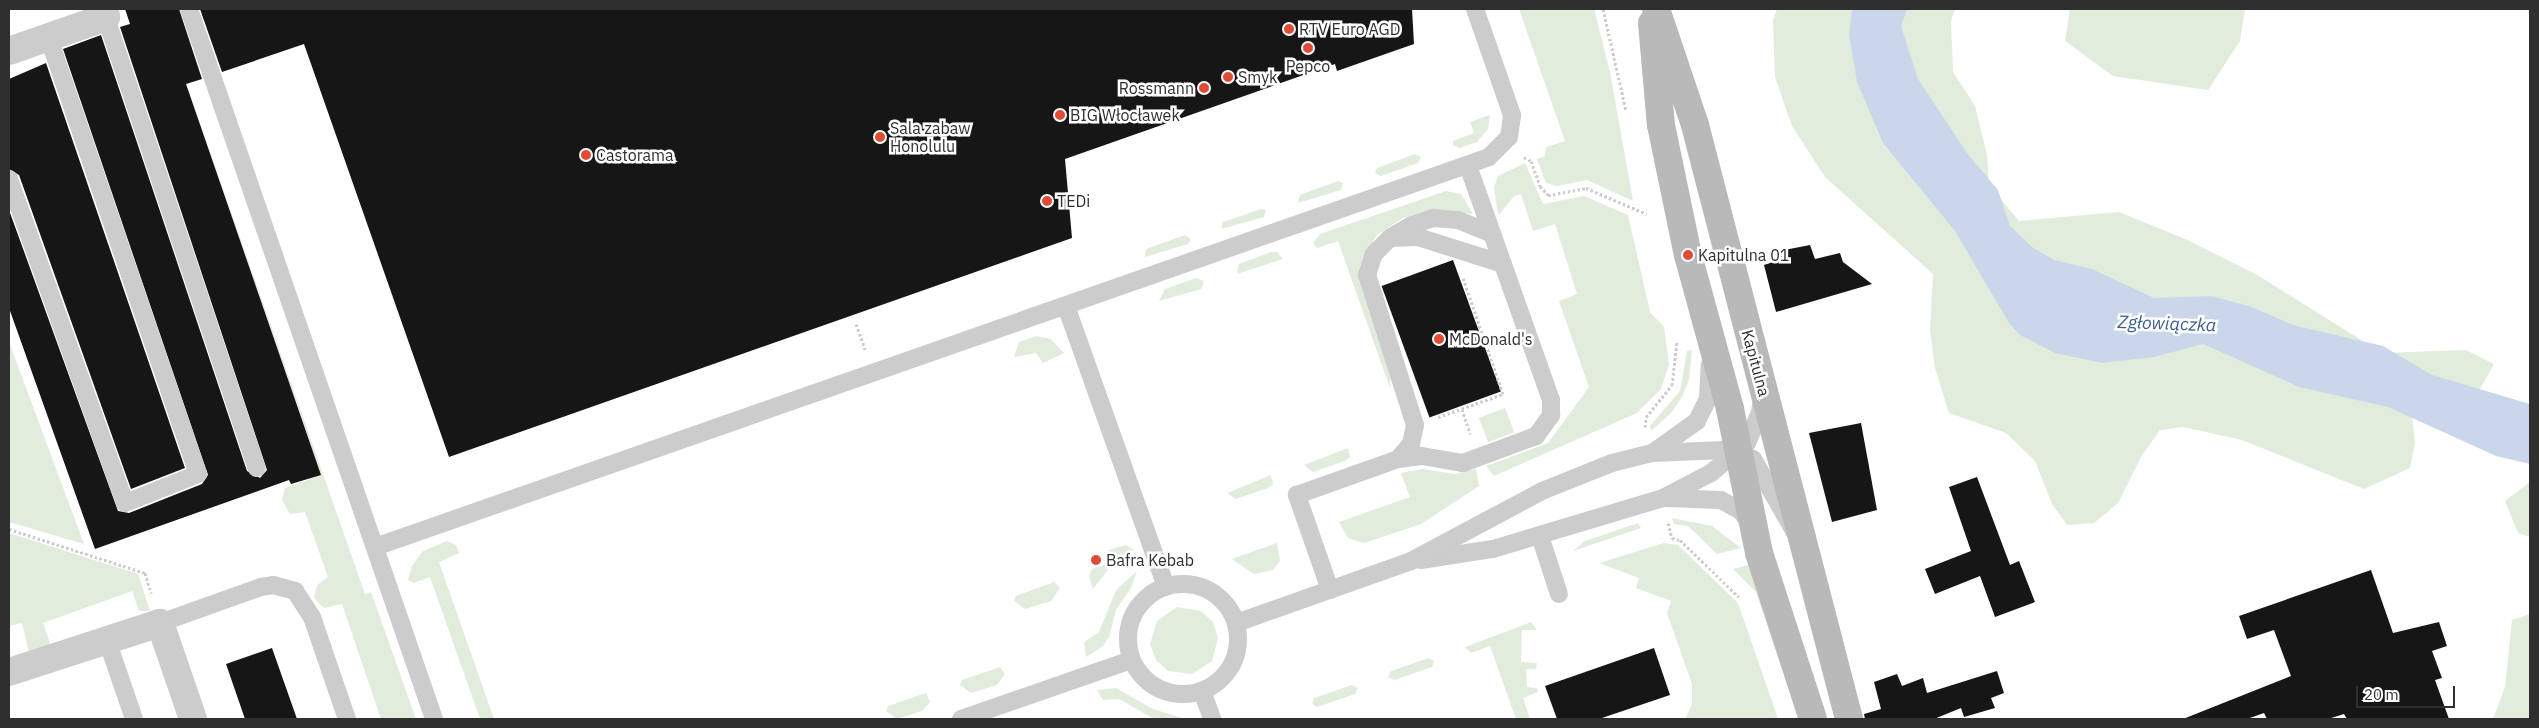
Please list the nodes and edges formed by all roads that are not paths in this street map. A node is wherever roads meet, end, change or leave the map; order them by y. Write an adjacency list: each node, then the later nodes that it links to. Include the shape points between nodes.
1 (189, 9): 24 (lane)
2 (1475, 9): 8 (lane, via 1512,115 1509,136 1503,146)
3 (1651, 9): 14 (street, via 1661,126)
4 (1656, 9): 15 (street, Kapitulna, via 1695,125)
5 (104, 13): 6 (street); 19 (lane)
6 (48, 37): 7 (street); 9 (lane, via 198,474 125,502)
7 (9, 51)
8 (1468, 166): 10 (lane); 13 (lane)
9 (9, 179)
10 (1492, 234): 11 (lane, via 1458,220 1434,218 1412,225); 12 (lane)
11 (1390, 238): 12 (lane, via 1428,239); 18 (lane, via 1374,254 1367,275 1415,425 1411,444)
12 (1503, 264): 18 (lane, via 1551,400 1548,421 1536,436 1463,463 1422,456)
13 (1066, 306): 24 (lane); 26 (lane)
14 (1708, 335): 16 (street, via 1730,409); 17 (lane, via 1711,379 1704,410 1688,431)
15 (1763, 391): 16 (lane, via 1754,430); 23 (street, Kapitulna)
16 (1737, 452): 17 (lane); 20 (lane, via 1711,473); 21 (street); 23 (lane, via 1761,468 1779,508)
17 (1652, 453): 25 (lane, via 1612,463 1542,491)
18 (1398, 459): 27 (lane, via 1296,495)
19 (257, 468)
20 (1663, 498): 21 (lane, via 1721,500 1741,511); 22 (lane)
21 (1753, 528): 41 (street)
22 (1540, 536): 25 (lane, via 1493,549); 28 (lane)
23 (1802, 541): 42 (street, Kapitulna)
24 (375, 547): 38 (lane)
25 (1411, 562): 27 (lane)
26 (1166, 587): 30 (lane, via 1183,584 1216,594); 32 (lane, via 1137,608 1127,642)
27 (1330, 590): 30 (lane)
28 (1559, 594)
29 (160, 623): 31 (street); 36 (street); 37 (lane, via 273,585 295,591 312,617)
30 (1236, 623): 34 (lane, via 1238,647 1230,669)
31 (107, 640): 33 (street); 35 (lane)
32 (1131, 660): 34 (lane, via 1148,683 1160,690 1174,694); 39 (lane)
33 (9, 672)
34 (1202, 692): 40 (lane)
35 (134, 719)
36 (193, 719)
37 (347, 719)
38 (434, 719)
39 (961, 719)
40 (1212, 719)
41 (1813, 719)
42 (1849, 719)

